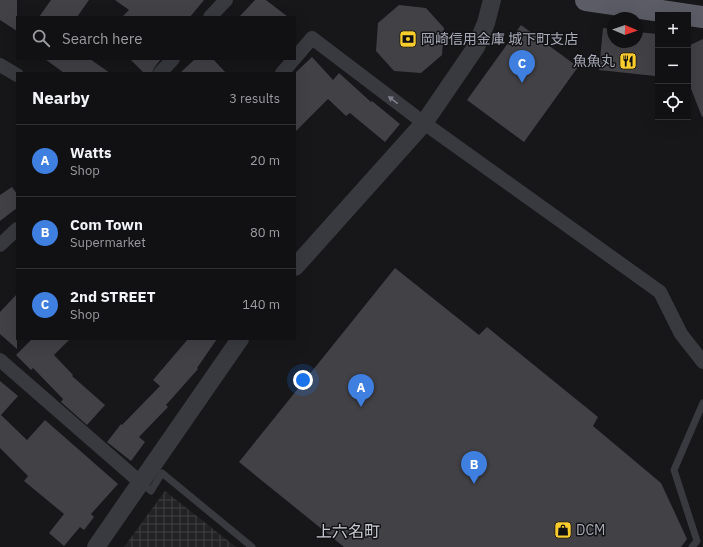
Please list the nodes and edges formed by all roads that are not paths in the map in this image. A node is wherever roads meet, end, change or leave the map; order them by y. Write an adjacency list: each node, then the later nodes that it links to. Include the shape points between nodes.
1 (226, 0): 4 (street)
2 (492, 0): 13 (street, via 476,47)
3 (586, 0): 5 (highway)
4 (211, 16)
5 (703, 17)
6 (296, 56): 13 (street, one-way to 6, via 312,38)
7 (172, 60): 10 (street)
8 (292, 60): 11 (street)
9 (0, 65): 12 (street)
10 (161, 72)
11 (283, 72)
12 (16, 74)
13 (424, 123): 16 (street); 19 (street, via 660,292 681,334)
14 (16, 230): 15 (street)
15 (0, 245)
16 (296, 266)
17 (239, 340): 21 (street)
18 (0, 360): 21 (street)
19 (703, 362)
20 (703, 403): 24 (lane, via 674,470 697,541)
21 (140, 482): 22 (street); 23 (lane, via 151,491 162,473)
22 (96, 547)
23 (252, 547)
24 (692, 547)

